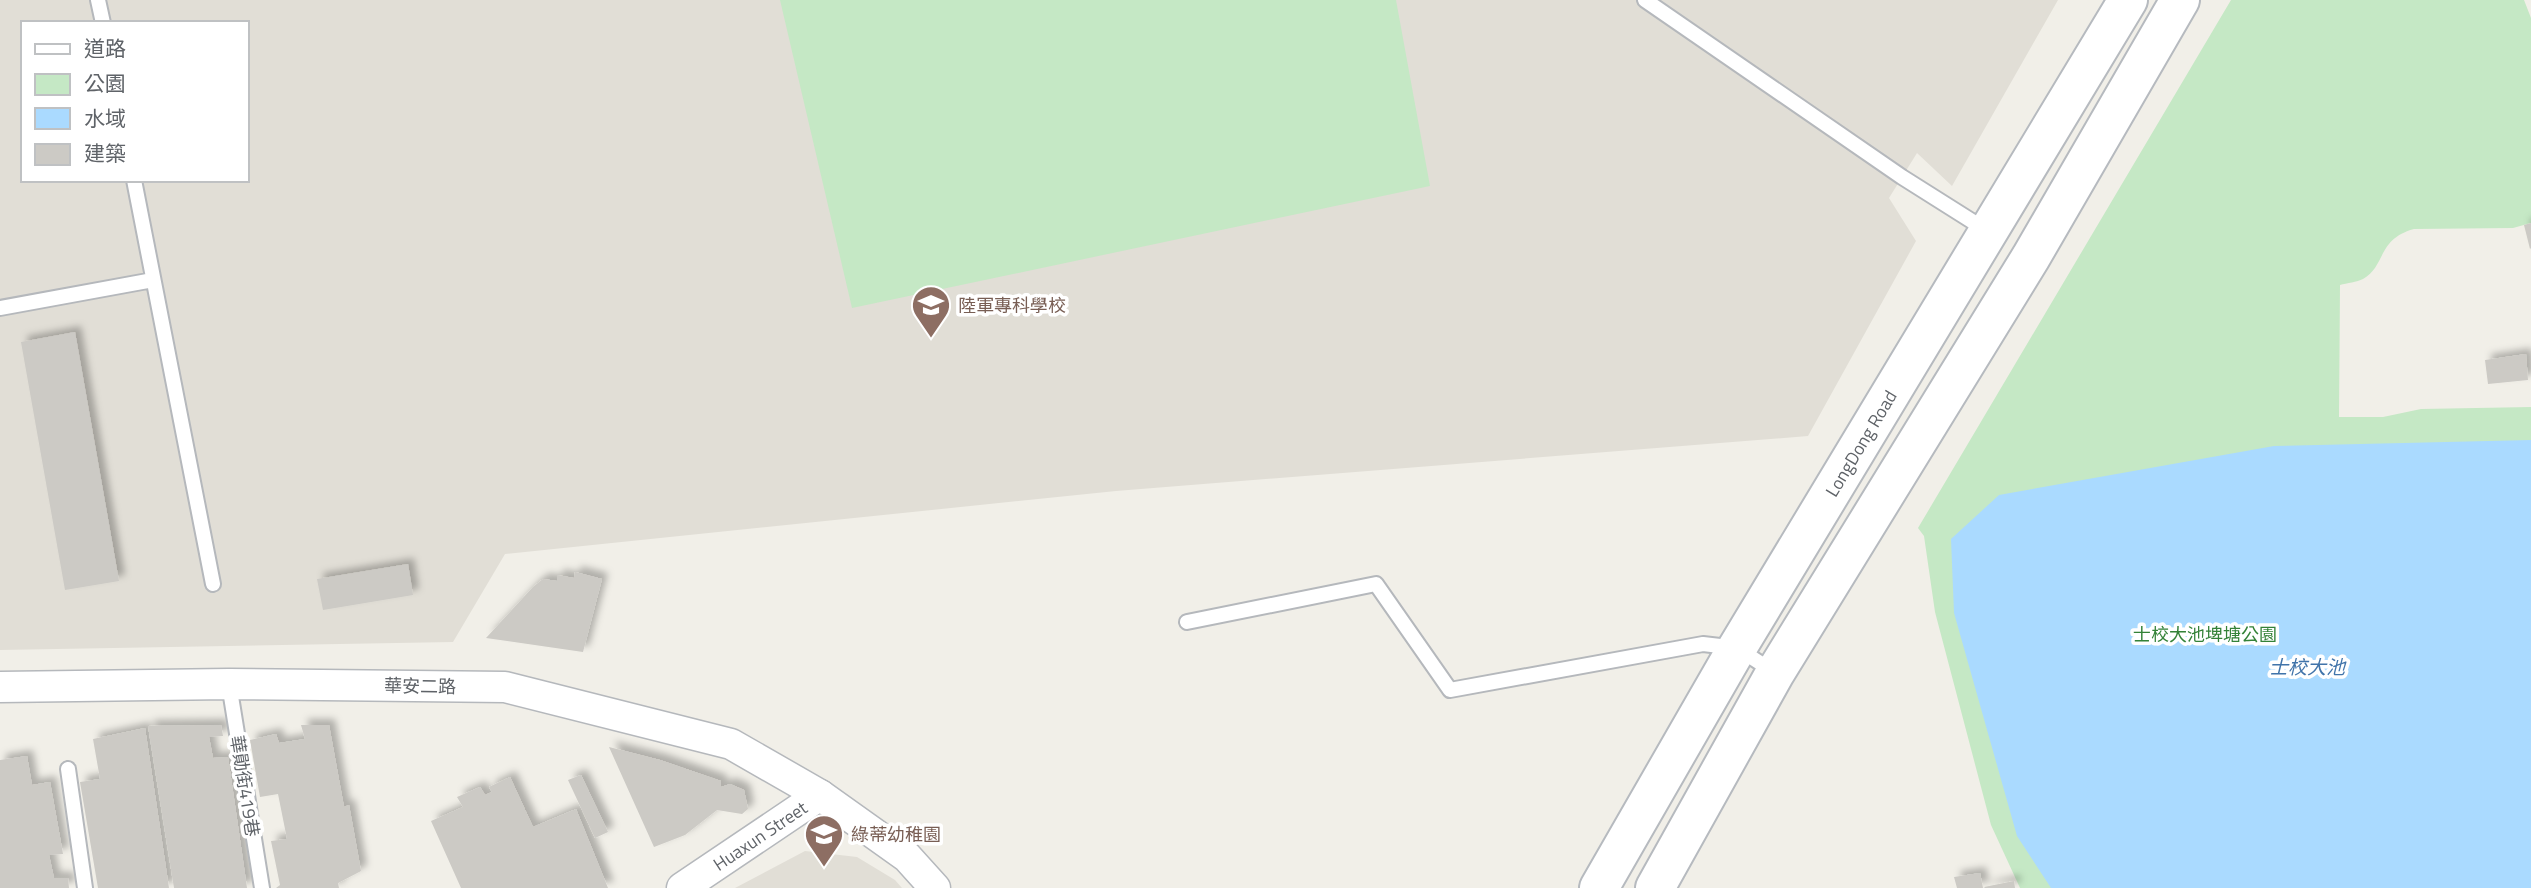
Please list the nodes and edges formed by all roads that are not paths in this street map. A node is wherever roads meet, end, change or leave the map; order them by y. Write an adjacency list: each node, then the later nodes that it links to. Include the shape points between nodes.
1 (98, 0): 5 (lane)
2 (1645, 0): 7 (lane)
3 (2128, 0): 7 (street, LongDong Road)
4 (2180, 0): 13 (street, via 2031,257)
5 (103, 21)
6 (134, 182): 8 (lane)
7 (1987, 231): 12 (street, LongDong Road)
8 (153, 280): 9 (lane); 10 (lane)
9 (0, 309)
10 (213, 584)
11 (1187, 622): 12 (lane, via 1376,584 1450,690 1703,644)
12 (1737, 648): 13 (lane); 22 (street, LongDong Road)
13 (1775, 673): 23 (street)
14 (229, 684): 15 (street, 華安二路); 17 (street, 華安二路, via 505,687 731,744); 19 (lane, 華勛街419巷)
15 (0, 687)
16 (68, 769): 18 (lane)
17 (820, 795): 20 (street, Huaxun Street); 21 (street, Huaxun Street, via 907,857)
18 (85, 888)
19 (262, 888)
20 (682, 888)
21 (935, 888)
22 (1599, 888)
23 (1655, 888)

